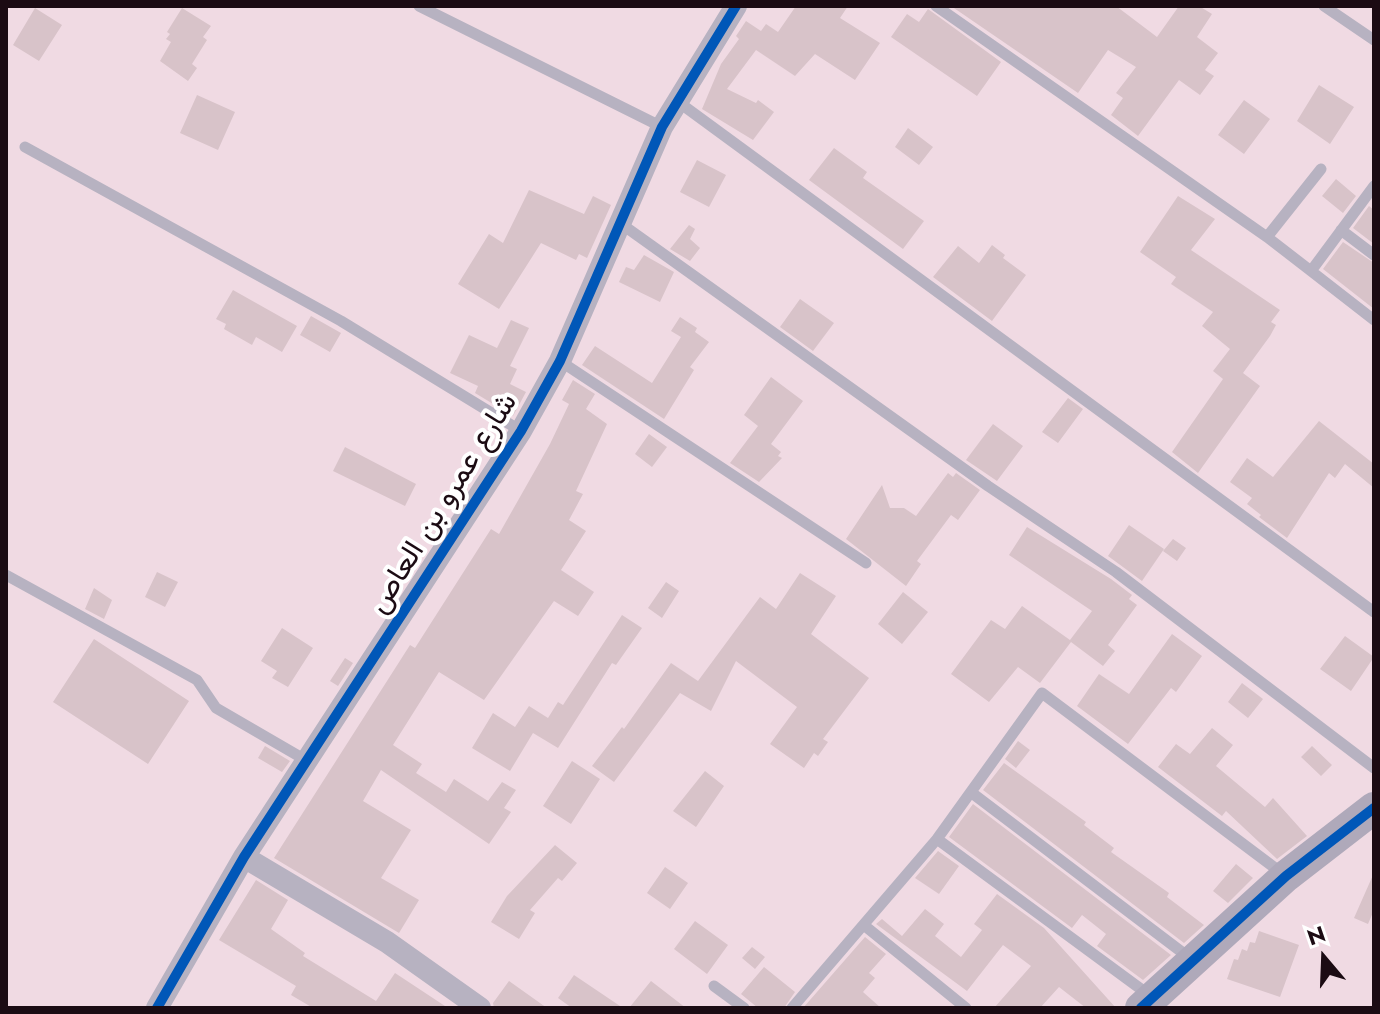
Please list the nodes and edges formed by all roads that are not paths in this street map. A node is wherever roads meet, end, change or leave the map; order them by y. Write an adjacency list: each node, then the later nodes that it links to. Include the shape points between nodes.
1 (419, 6): 7 (lane)
2 (736, 6): 6 (street, شارع عمرو بن العاص)
3 (936, 6): 13 (lane)
4 (1324, 6): 5 (lane)
5 (1374, 40)
6 (677, 101): 7 (street, شارع عمرو بن العاص); 21 (lane)
7 (662, 127): 11 (street, شارع عمرو بن العاص)
8 (25, 147): 18 (lane, via 341,321)
9 (1321, 169): 13 (lane)
10 (1374, 186): 12 (lane)
11 (620, 223): 17 (street, شارع عمرو بن العاص); 23 (lane, via 1116,572)
12 (1341, 230): 14 (lane); 15 (lane)
13 (1267, 237): 15 (lane)
14 (1374, 255)
15 (1311, 271): 16 (lane)
16 (1374, 320)
17 (560, 361): 18 (street, شارع عمرو بن العاص); 19 (lane)
18 (521, 431): 22 (street, شارع عمرو بن العاص)
19 (866, 563)
20 (6, 575): 22 (lane, via 197,680 216,708)
21 (1374, 612)
22 (309, 762): 27 (street, شارع عمرو بن العاص)
23 (1374, 768)
24 (972, 793): 26 (lane); 28 (lane, via 1042,693); 30 (lane)
25 (1374, 808): 28 (street)
26 (937, 839): 29 (lane); 32 (lane)
27 (244, 857): 33 (street, شارع عمرو بن العاص); 34 (street, via 387,942)
28 (1286, 876): 30 (street)
29 (865, 926): 36 (lane); 37 (lane)
30 (1192, 960): 32 (street)
31 (714, 986): 35 (lane)
32 (1147, 1002)
33 (157, 1008)
34 (480, 1008)
35 (744, 1008)
36 (792, 1008)
37 (966, 1008)

